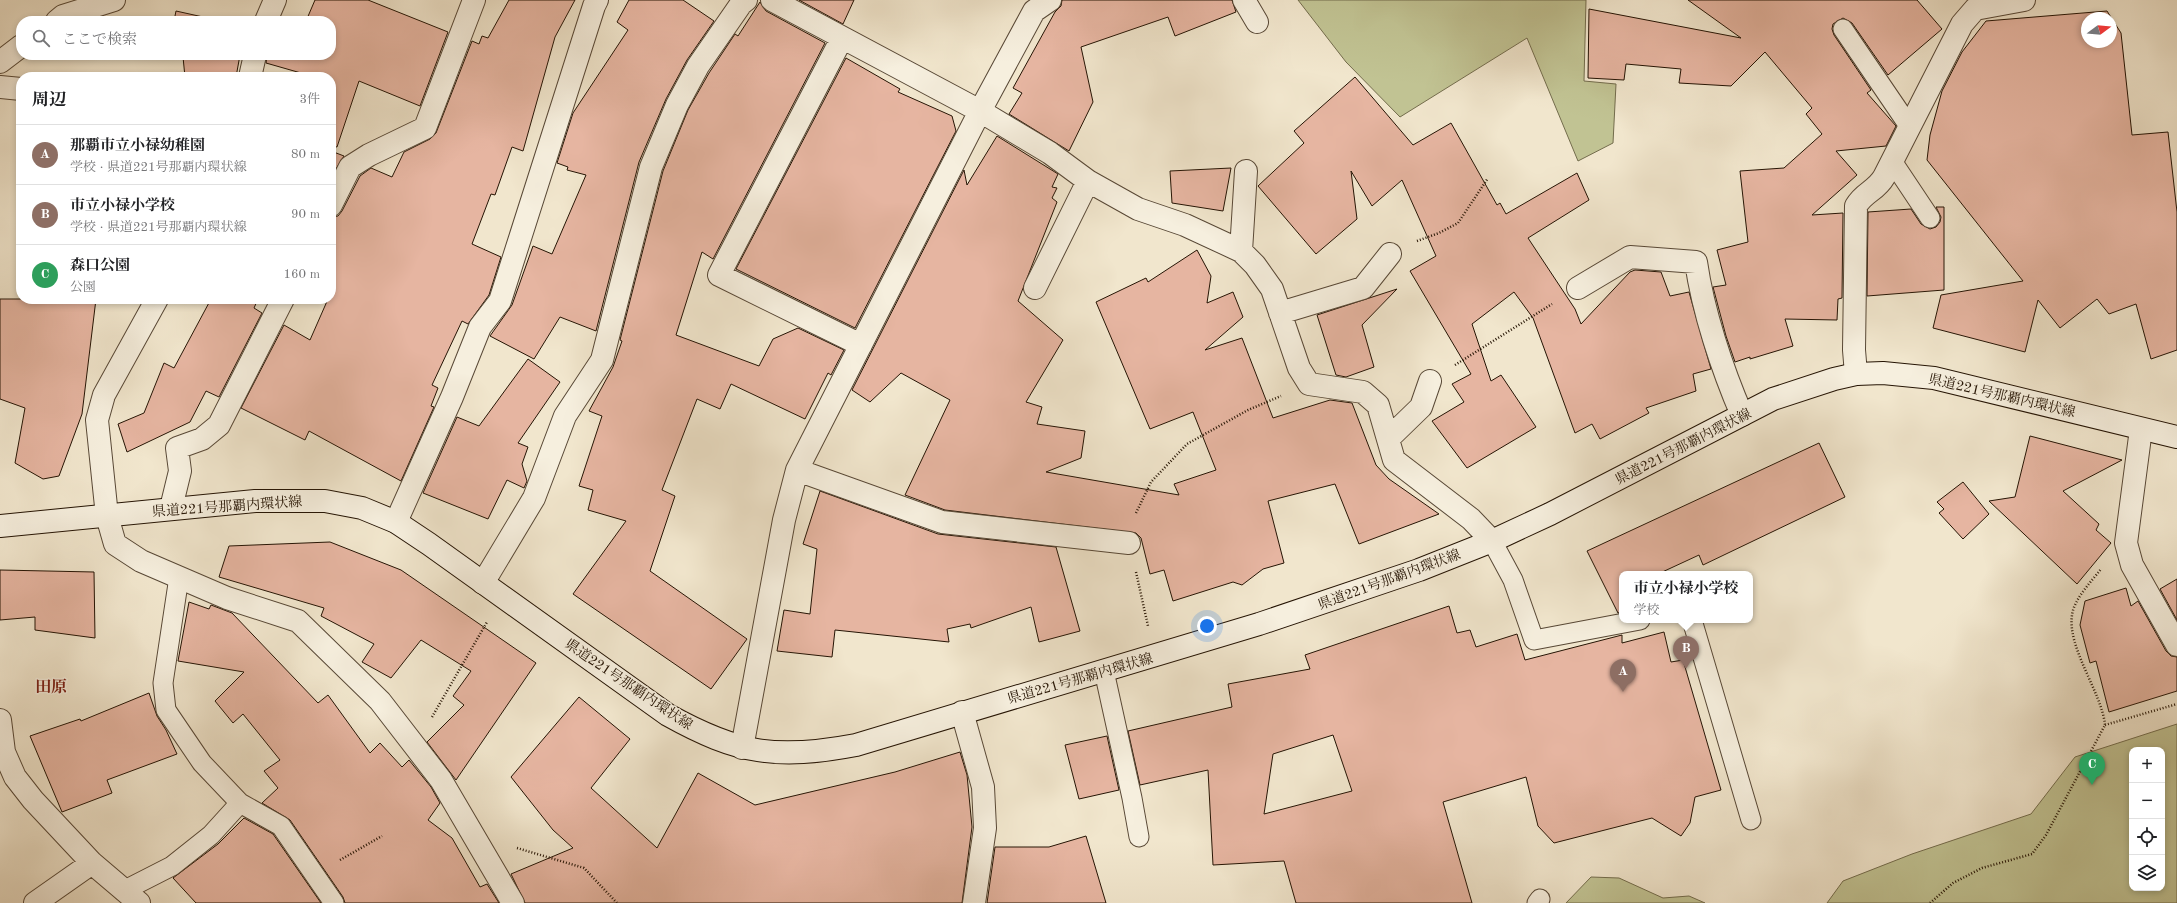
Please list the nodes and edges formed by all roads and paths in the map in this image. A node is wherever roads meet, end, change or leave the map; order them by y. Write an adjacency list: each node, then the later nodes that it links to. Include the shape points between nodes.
1 (114, 0): 11 (street)
2 (275, 0): 12 (street)
3 (474, 0): 28 (street, via 425,128 350,167)
4 (597, 0): 48 (street, via 500,301 480,327)
5 (746, 0): 54 (street, via 698,66 677,105 651,167 602,360 565,416 534,498)
6 (772, 0): 15 (street)
7 (1050, 0): 22 (street, via 1034,11)
8 (1244, 0): 13 (street)
9 (2024, 0): 10 (street)
10 (1971, 4): 23 (street)
11 (66, 16)
12 (268, 16)
13 (1257, 22)
14 (1843, 29): 23 (lane)
15 (842, 38): 22 (street); 37 (street, via 719,275)
16 (16, 50): 18 (street)
17 (254, 60): 19 (street)
18 (0, 62)
19 (251, 72)
20 (0, 87): 21 (street)
21 (16, 89)
22 (980, 111): 27 (street, via 1050,153); 37 (street)
23 (1909, 126): 24 (street)
24 (1892, 161): 29 (lane); 38 (street, via 1878,188 1862,196 1856,206)
25 (1246, 171): 30 (street)
26 (1488, 178): 31 (path, via 1458,223)
27 (1088, 181): 30 (street, via 1138,209 1185,225); 32 (street)
28 (336, 194)
29 (1930, 218)
30 (1241, 251): 36 (street, via 1272,289)
31 (1390, 254): 36 (street, via 1363,288)
32 (1035, 288)
33 (1578, 288): 39 (path); 41 (street, via 1630,256 1696,262 1700,288 1731,390)
34 (154, 304): 47 (street, via 104,396 97,420)
35 (280, 304): 46 (street, via 219,425 202,439 177,448 180,471)
36 (1280, 313): 40 (street, via 1299,368)
37 (861, 345): 45 (street)
38 (1856, 374): 41 (street, 県道221号那覇内環状線, via 1804,387); 42 (street, 県道221号那覇内環状線, via 1883,373 1934,378)
39 (1430, 381): 44 (street, via 1421,407)
40 (1309, 384): 44 (street, via 1362,392 1378,405); 51 (path, via 1293,394 1274,398 1248,410 1187,444 1151,482 1138,505)
41 (1742, 415): 50 (street, 県道221号那覇内環状線)
42 (2141, 429): 43 (street, 県道221号那覇内環状線); 52 (street, via 2126,543)
43 (2177, 437)
44 (1388, 439): 50 (street, via 1394,460 1471,519)
45 (797, 470): 51 (street, via 942,522); 66 (street, via 784,520)
46 (171, 508): 47 (street, 県道221号那覇内環状線); 48 (street, 県道221号那覇内環状線, via 255,501 325,501 362,508)
47 (107, 516): 49 (street, 県道221号那覇内環状線); 53 (street, via 115,544 141,561)
48 (396, 522): 54 (street, 県道221号那覇内環状線)
49 (0, 526)
50 (1492, 541): 56 (lane, via 1513,580 1534,640); 60 (street, 県道221号那覇内環状線, via 1419,570 1314,606)
51 (1129, 543): 58 (path)
52 (2129, 551): 59 (street, via 2132,565); 64 (path, via 2109,559 2082,594 2072,614 2072,629 2086,672 2104,714)
53 (180, 578): 65 (street, via 227,598 298,621 380,701); 67 (lane, via 162,683 166,710 202,763)
54 (483, 583): 66 (street, 県道221号那覇内環状線, via 668,715 716,739)
55 (488, 621): 65 (path)
56 (1624, 623)
57 (1693, 623): 68 (lane)
58 (1148, 626)
59 (2177, 645)
60 (1104, 671): 62 (street, 県道221号那覇内環状線); 70 (lane)
61 (2177, 704): 64 (path)
62 (962, 712): 66 (street, 県道221号那覇内環状線, via 856,745 808,753); 79 (street, via 983,787 985,828)
63 (0, 720): 72 (street, via 4,752 15,777)
64 (2105, 726): 80 (path, via 2046,835 2032,854 1982,868 1954,883)
65 (414, 746): 77 (street, via 441,780)
66 (742, 748)
67 (240, 803): 73 (lane, via 281,826); 74 (lane, via 211,835)
68 (1751, 820)
69 (382, 836): 73 (path)
70 (1139, 837)
71 (513, 845): 78 (path, via 584,868)
72 (92, 863): 74 (street); 75 (street)
73 (315, 874): 76 (lane)
74 (131, 897)
75 (35, 903)
76 (334, 903)
77 (513, 903)
78 (617, 903)
79 (974, 903)
80 (1930, 903)

